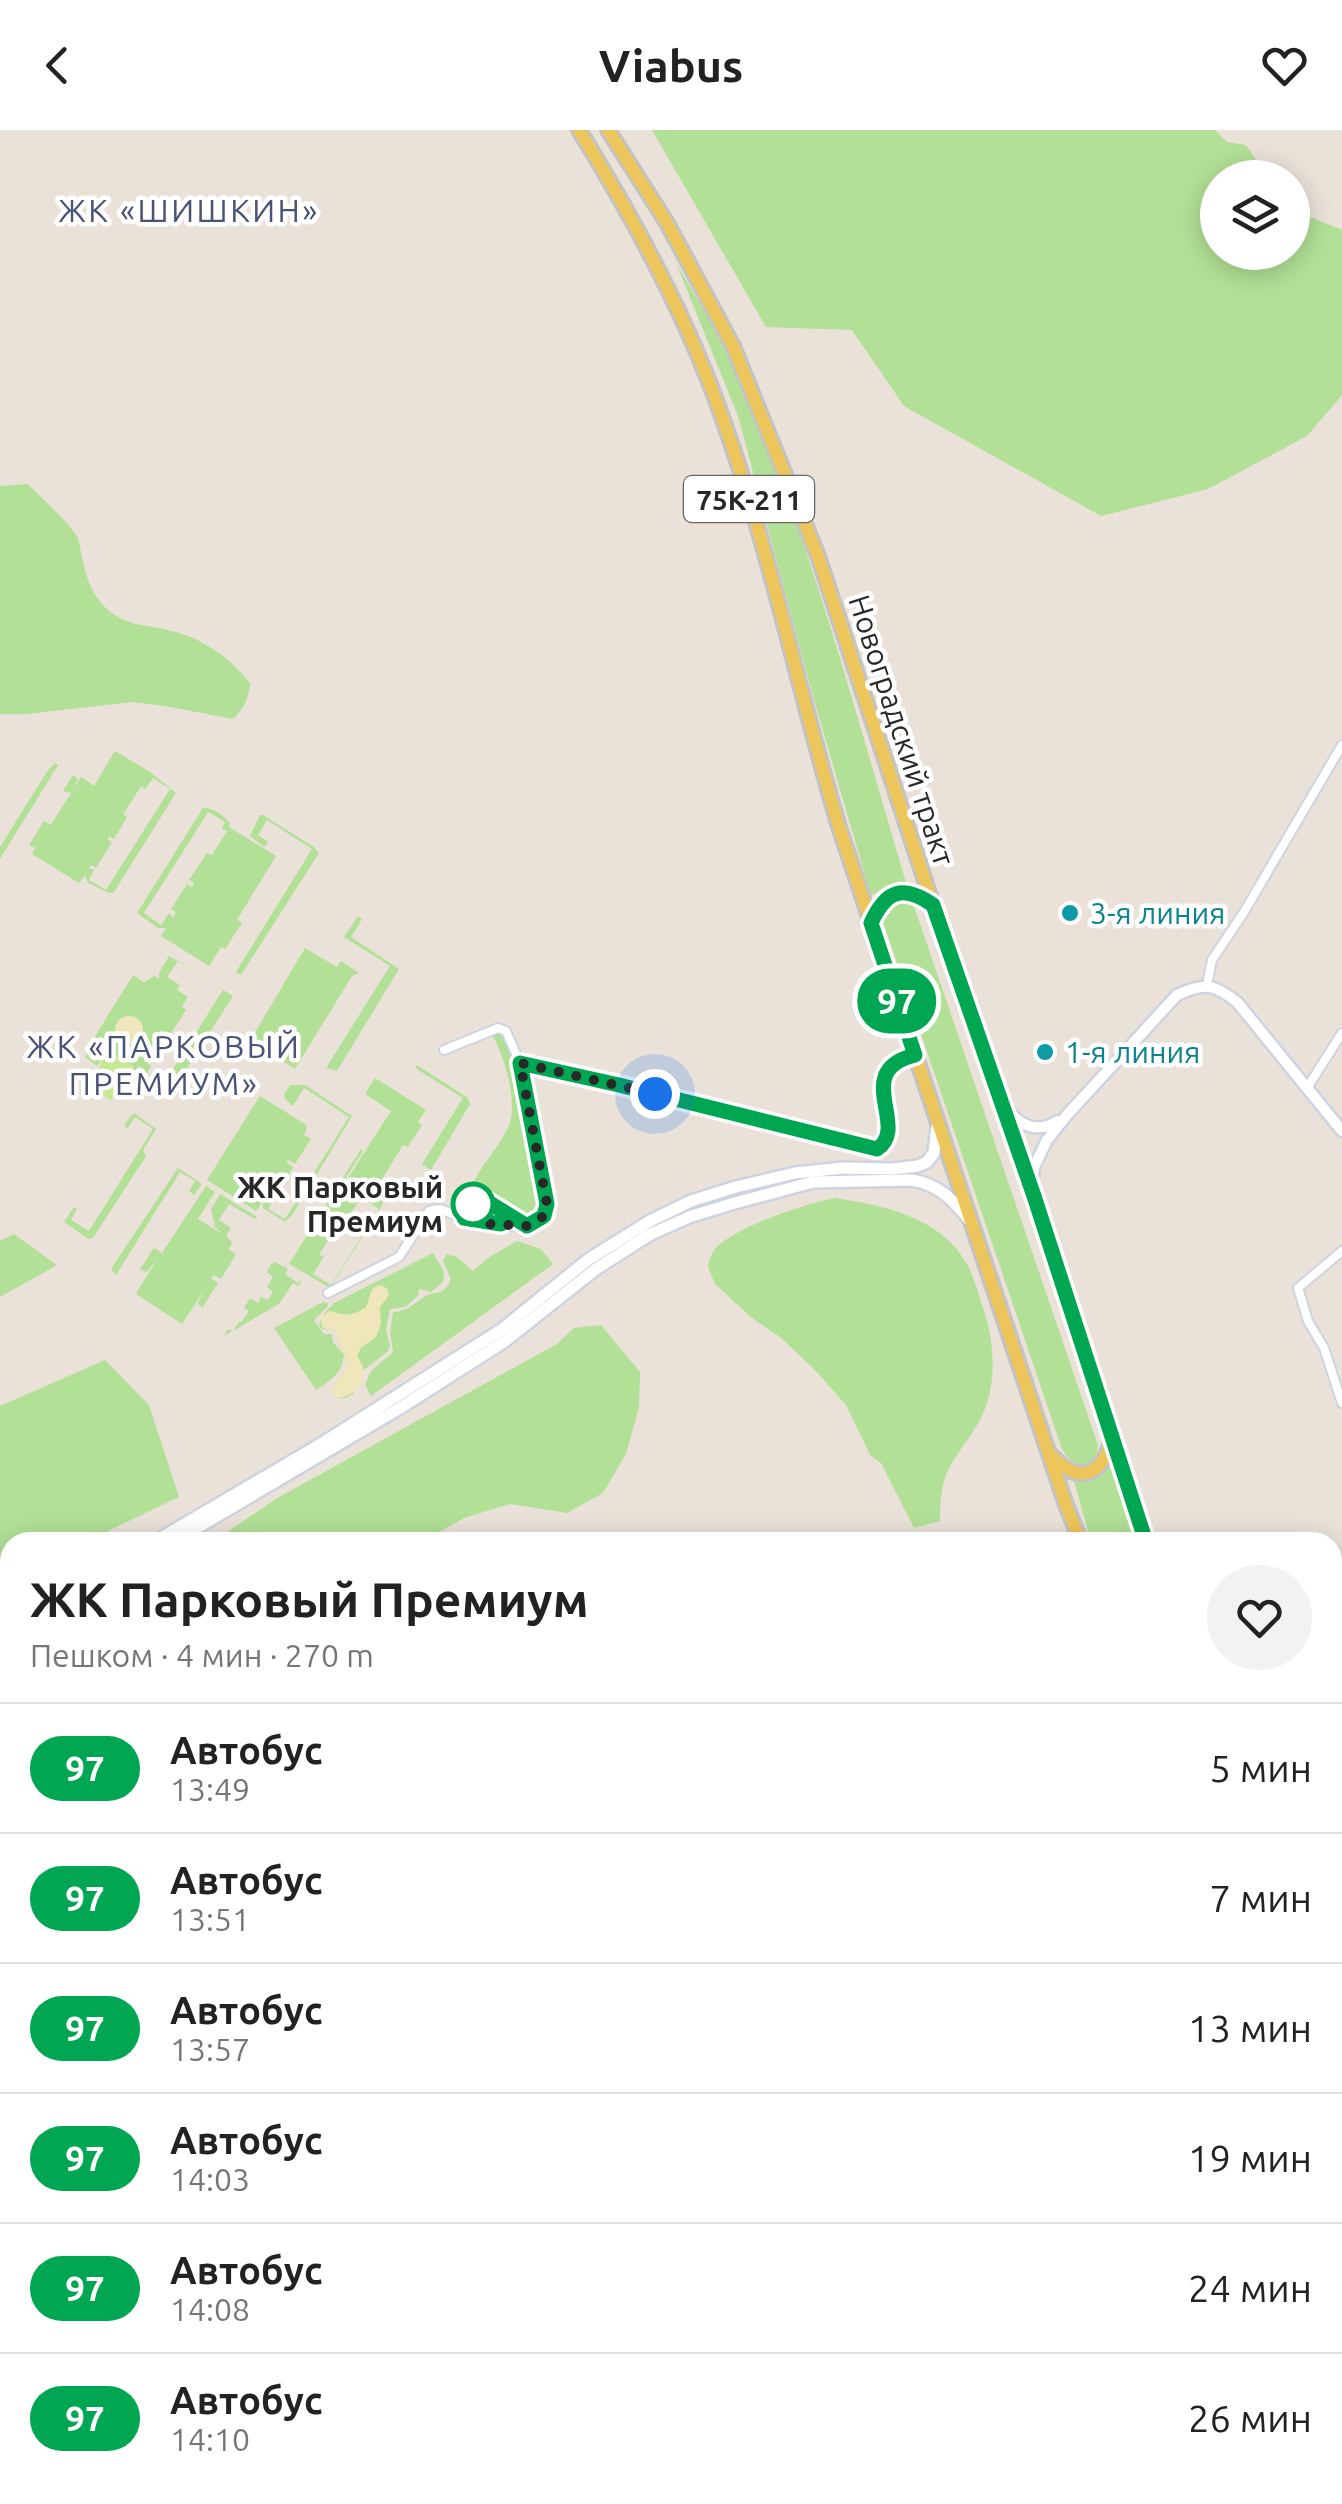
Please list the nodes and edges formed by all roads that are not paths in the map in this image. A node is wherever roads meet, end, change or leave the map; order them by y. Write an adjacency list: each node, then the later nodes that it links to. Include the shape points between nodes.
1 (579, 130): 5 (main road, 75К-211, via 660,271 713,391)
2 (608, 130): 4 (main road, Новоградский тракт, via 734,346 818,556)
3 (1342, 745): 6 (street, via 1212,960)
4 (933, 905): 5 (main road, via 901,892 888,897); 12 (main road, Новоградский тракт)
5 (871, 923): 9 (main road, 75К-211)
6 (1207, 986): 11 (street, via 1237,1002); 13 (street, via 1178,995)
7 (1342, 1033): 11 (street)
8 (444, 1050): 10 (street, via 498,1028)
9 (915, 1055): 10 (street, via 897,1062 885,1078 888,1139 877,1149); 14 (main road, 75К-211)
10 (520, 1063): 19 (street, via 544,1216 514,1226 437,1208 399,1257)
11 (1307, 1088): 15 (street)
12 (1002, 1104): 13 (street, via 1027,1126 1052,1125); 16 (main road, Новоградский тракт)
13 (1067, 1116): 16 (street, via 1040,1153)
14 (937, 1122): 17 (main road, 75К-211); 23 (main road, via 934,1153 918,1166 795,1173 706,1196 650,1222 589,1259 502,1330)
15 (1342, 1130)
16 (1034, 1196): 21 (main road, Новоградский тракт)
17 (971, 1224): 22 (main road, 75К-211); 24 (main road, via 946,1194 912,1180 814,1182 689,1217 596,1269 505,1341 400,1408)
18 (1342, 1251): 20 (street, via 1298,1288)
19 (328, 1293)
20 (1342, 1403)
21 (1112, 1437): 22 (main road, via 1107,1454 1088,1474 1062,1466); 26 (main road, Новоградский тракт)
22 (1048, 1451): 25 (main road, 75К-211)
23 (171, 1532)
24 (190, 1532)
25 (1077, 1532)
26 (1143, 1532)

